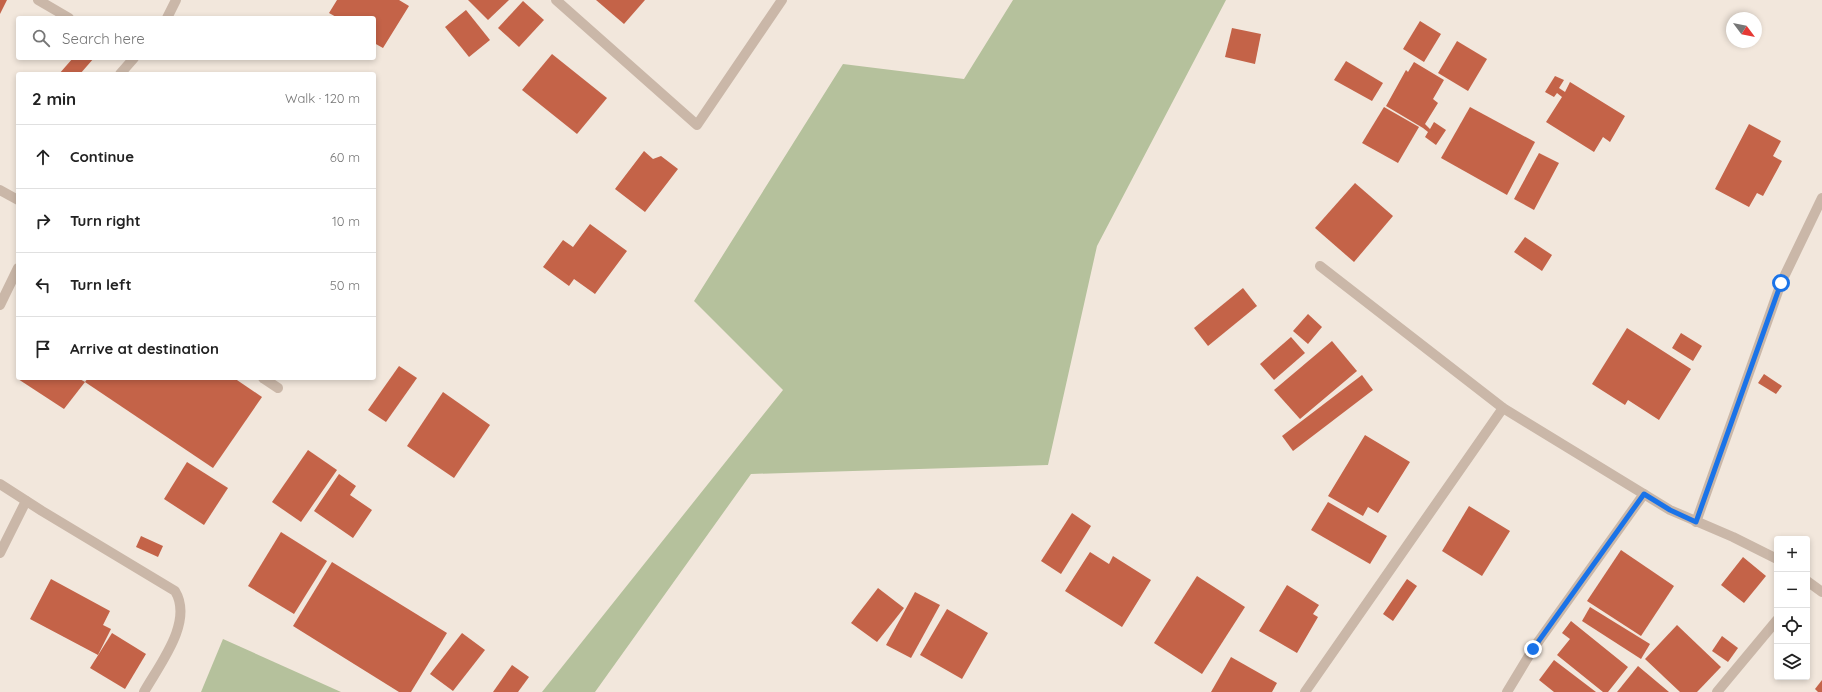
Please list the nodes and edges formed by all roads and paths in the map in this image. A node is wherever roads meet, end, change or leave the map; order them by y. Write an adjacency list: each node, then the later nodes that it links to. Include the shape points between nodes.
1 (38, 0): 5 (street)
2 (176, 0): 6 (street)
3 (556, 0): 4 (street, via 697,125)
4 (782, 0)
5 (66, 16)
6 (168, 16)
7 (132, 60): 8 (street)
8 (122, 72)
9 (0, 190): 11 (street)
10 (1822, 198): 21 (street, via 1781,283)
11 (16, 199)
12 (1320, 266): 17 (street)
13 (16, 272): 14 (street)
14 (0, 305)
15 (266, 380): 16 (street)
16 (278, 388)
17 (1503, 408): 19 (street); 28 (street)
18 (0, 484): 20 (street)
19 (1644, 494): 21 (street); 29 (street, via 1533,649)
20 (26, 501): 22 (street); 27 (street, via 175,591 180,600 182,616 176,636)
21 (1696, 522): 23 (street, via 1733,537)
22 (0, 553)
23 (1774, 558)
24 (1810, 584): 25 (street)
25 (1822, 592)
26 (1774, 624): 30 (street)
27 (144, 692)
28 (1306, 692)
29 (1507, 692)
30 (1717, 692)

